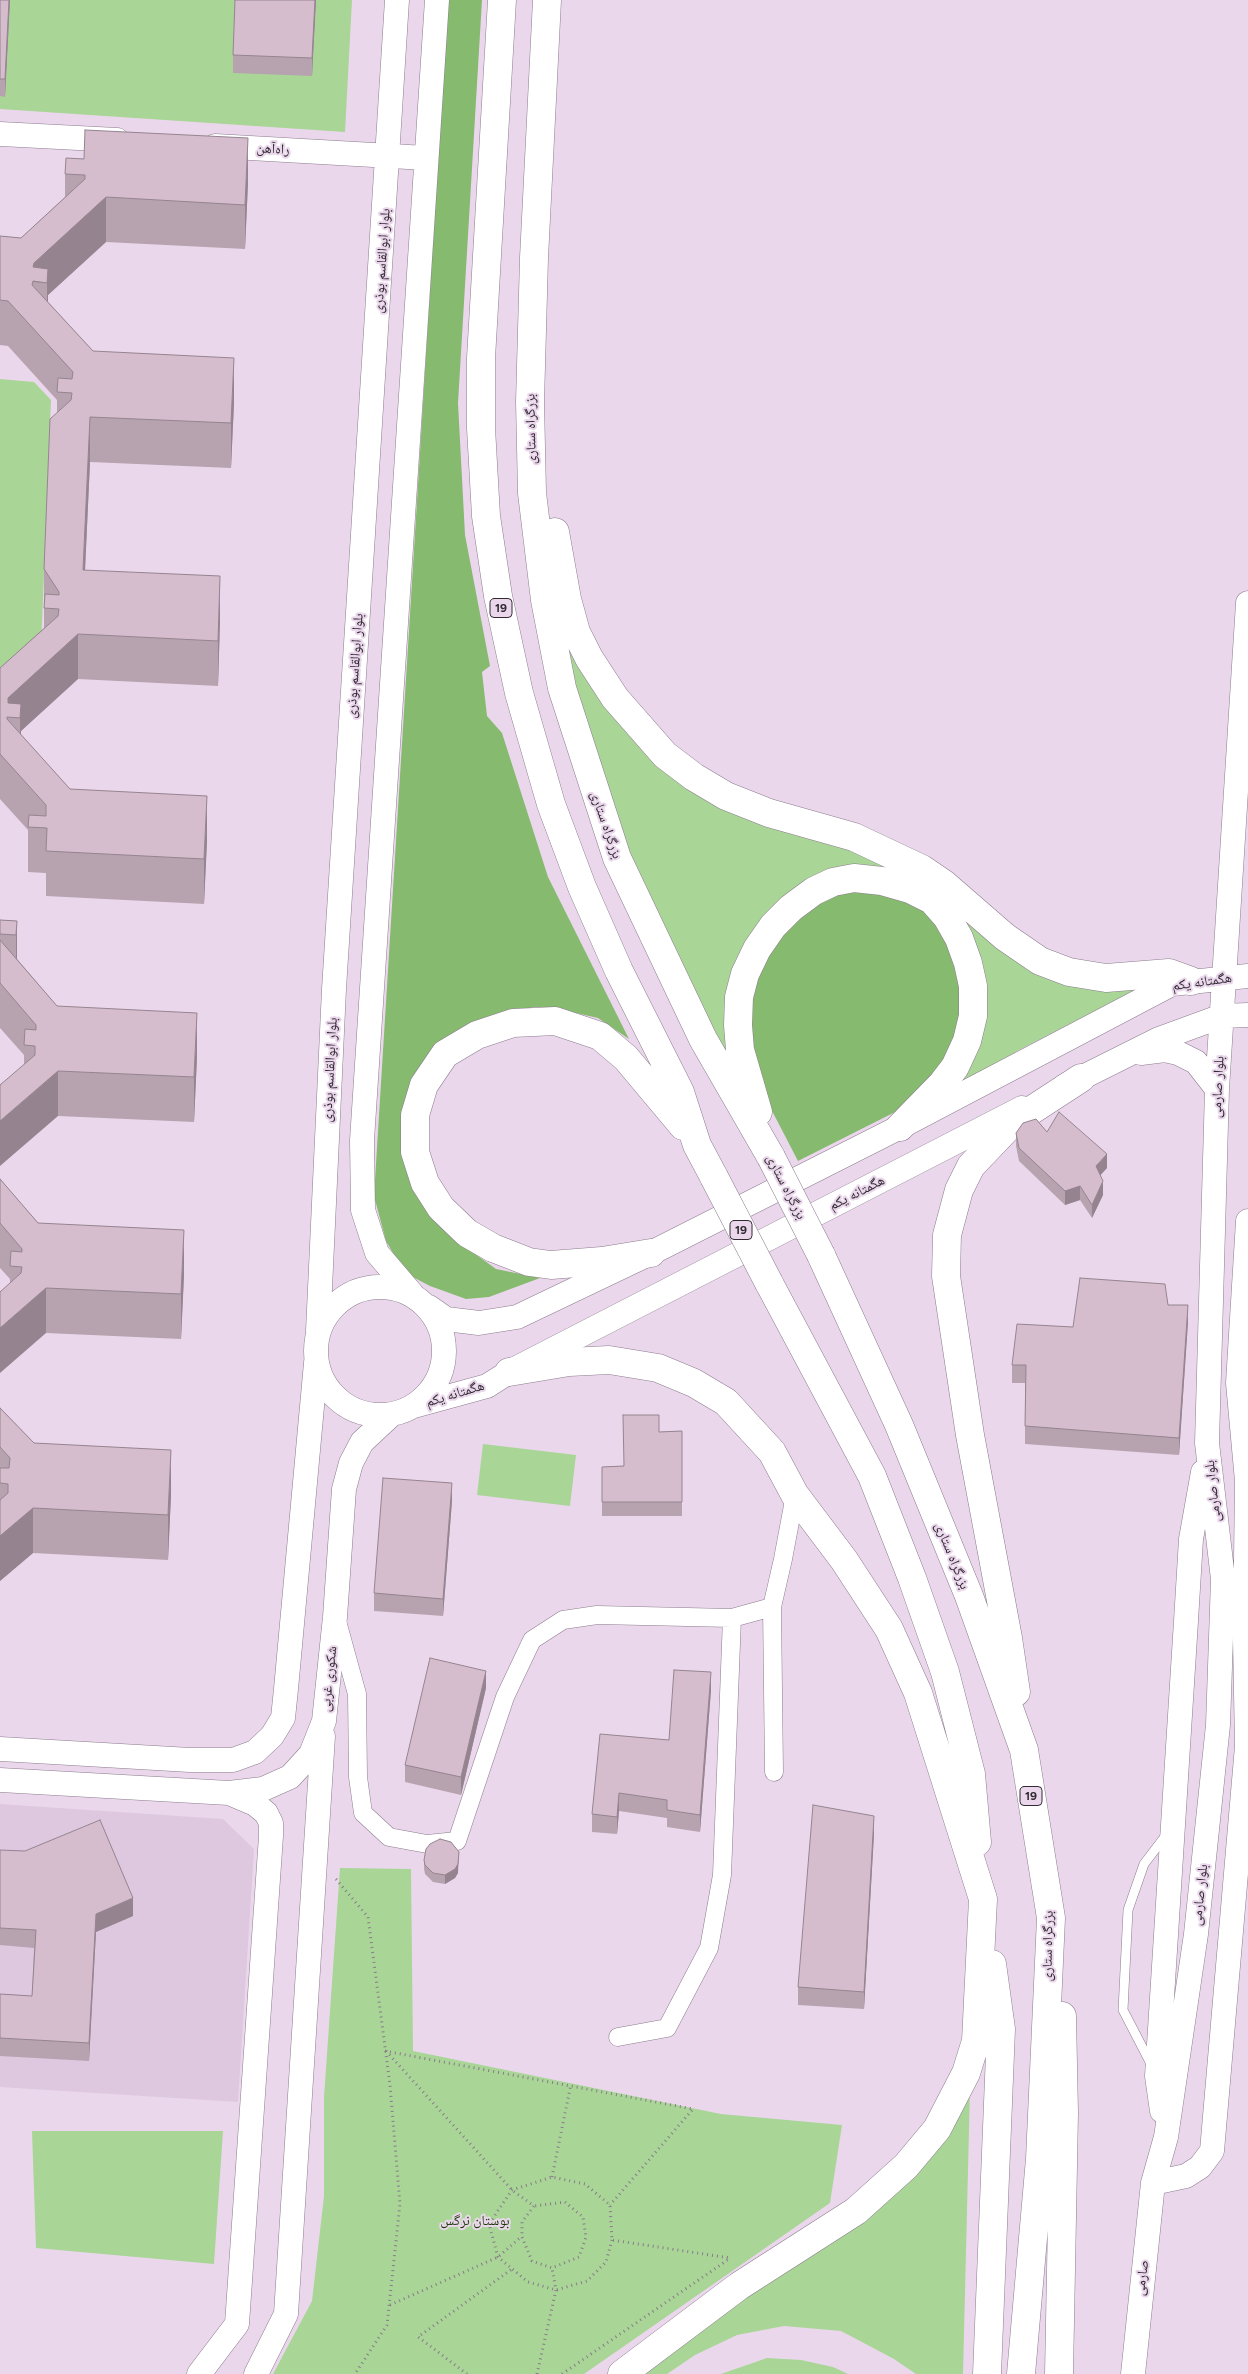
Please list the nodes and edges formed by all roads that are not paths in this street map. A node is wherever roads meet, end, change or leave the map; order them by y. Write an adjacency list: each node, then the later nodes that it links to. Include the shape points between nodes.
1 (397, 0): 8 (street, بلوار ابوالقاسم بوذری)
2 (437, 0): 9 (street)
3 (502, 0): 24 (highway, 19, via 481,358 486,516 498,596 519,693 551,804 615,963 680,1092)
4 (547, 0): 10 (highway, بزرگراه ستاری / 19)
5 (0, 134): 6 (street)
6 (135, 141)
7 (194, 145): 8 (street, راه‌آهن)
8 (389, 156): 9 (street, راه‌آهن); 16 (street, بلوار ابوالقاسم بوذری)
9 (426, 158): 17 (street)
10 (530, 402): 15 (highway, via 552,505 561,570 576,632 616,698 665,755 726,796 769,813 854,837 922,868 1005,937 1040,961 1069,972 1106,978 1169,973); 25 (highway, بزرگراه ستاری / 19, via 532,493 545,600 562,688 594,792 617,858 703,1039)
11 (1248, 603): 12 (street, بلوار صارمی)
12 (1227, 927): 14 (street, بلوار صارمی); 15 (street)
13 (1248, 976): 14 (street, هگمتانه یکم)
14 (1224, 978): 15 (street, هگمتانه یکم); 19 (street, بلوار صارمی)
15 (1195, 981): 23 (street, هگمتانه یکم, via 1172,984)
16 (332, 1012): 17 (street); 29 (street, بلوار ابوالقاسم بوذری)
17 (369, 1015): 28 (street, via 362,1140 363,1210 376,1254)
18 (1248, 1015): 19 (street, هگمتانه یکم)
19 (1222, 1016): 20 (street, هگمتانه یکم, via 1159,1039); 22 (street, بلوار صارمی)
20 (1130, 1054): 21 (street, هگمتانه یکم); 22 (street, via 1165,1050 1178,1053 1196,1062)
21 (1081, 1078): 31 (street, هگمتانه یکم); 43 (highway, via 1012,1123 971,1166 959,1190 947,1235 947,1285 970,1435 1008,1638)
22 (1217, 1089): 34 (street, بلوار صارمی)
23 (900, 1126): 25 (highway, via 942,1084 955,1067 967,1041 973,1016 973,986 968,963 960,938 932,900 882,881 854,878 833,882 814,891 773,926 746,974 739,997 740,1050); 27 (street, هگمتانه یکم)
24 (697, 1145): 27 (highway, via 626,1058 600,1036 555,1020 512,1023 477,1035 446,1054 424,1085 415,1115 415,1152 425,1183 441,1208 467,1233 493,1248 529,1262 551,1265 602,1262); 48 (highway, 19, bridge, via 872,1476 912,1578 945,1672 971,1774)
25 (771, 1157): 43 (highway, بزرگراه ستاری / 19, bridge, via 821,1256 907,1443 969,1596)
26 (1248, 1221): 35 (street, via 1238,1383)
27 (651, 1253): 28 (street, هگمتانه یکم, via 517,1317 479,1323 446,1319)
28 (420, 1301): 29 (street, via 384,1286 356,1291 332,1307); 32 (street, via 441,1327 445,1349 442,1371 431,1391)
29 (318, 1331): 30 (street)
30 (316, 1363): 33 (street, via 325,1386 342,1404 366,1415); 42 (street, via 286,1689 282,1718 272,1736 255,1752 233,1760)
31 (509, 1372): 32 (street, هگمتانه یکم, via 487,1386); 36 (highway, via 569,1362 609,1360 658,1368 726,1402 772,1452)
32 (414, 1406): 33 (street)
33 (391, 1415): 38 (street, شکوری غربی, via 362,1442 351,1463 344,1489)
34 (1207, 1443): 47 (street, via 1192,1538); 52 (street, بلوار صارمی, via 1223,1578 1218,1725 1196,1934)
35 (1247, 1479): 41 (street, via 1245,1640)
36 (795, 1494): 37 (street); 48 (highway, via 889,1628 918,1693)
37 (772, 1607): 39 (street); 44 (street)
38 (335, 1617): 39 (street, via 357,1694 358,1777 363,1813 389,1837 427,1844 457,1841 505,1697 532,1640 563,1620 597,1615); 40 (street, شکوری غربی)
39 (732, 1618): 50 (street, via 722,1875 709,1948 667,2028)
40 (324, 1721): 46 (street, شکوری غربی, via 311,1754 290,1777 263,1789); 55 (street, via 286,2314)
41 (1248, 1746): 53 (street, via 1212,2151 1200,2167 1186,2176)
42 (0, 1749)
43 (1024, 1750): 49 (highway, بزرگراه ستاری / 19)
44 (774, 1772)
45 (0, 1780): 46 (street, شکوری غربی)
46 (229, 1792): 54 (street, via 266,1813 271,1823 271,1836 236,2324)
47 (1175, 1824): 51 (street); 51 (lane, via 1144,1864 1128,1910 1124,2010)
48 (983, 1900): 56 (highway, via 976,2041 966,2072 937,2129 906,2166 856,2211 739,2286); 57 (highway, 19, via 1001,2029)
49 (1051, 1918): 58 (highway, بزرگراه ستاری / 19, via 1040,2159); 59 (highway, via 1062,1986 1064,2103)
50 (618, 2037)
51 (1157, 2076): 52 (street)
52 (1166, 2137): 53 (street, بلوار صارمی)
53 (1153, 2183): 60 (street, صارمی)
54 (200, 2374)
55 (256, 2374)
56 (622, 2374)
57 (987, 2374)
58 (1020, 2374)
59 (1059, 2374)
60 (1133, 2374)

